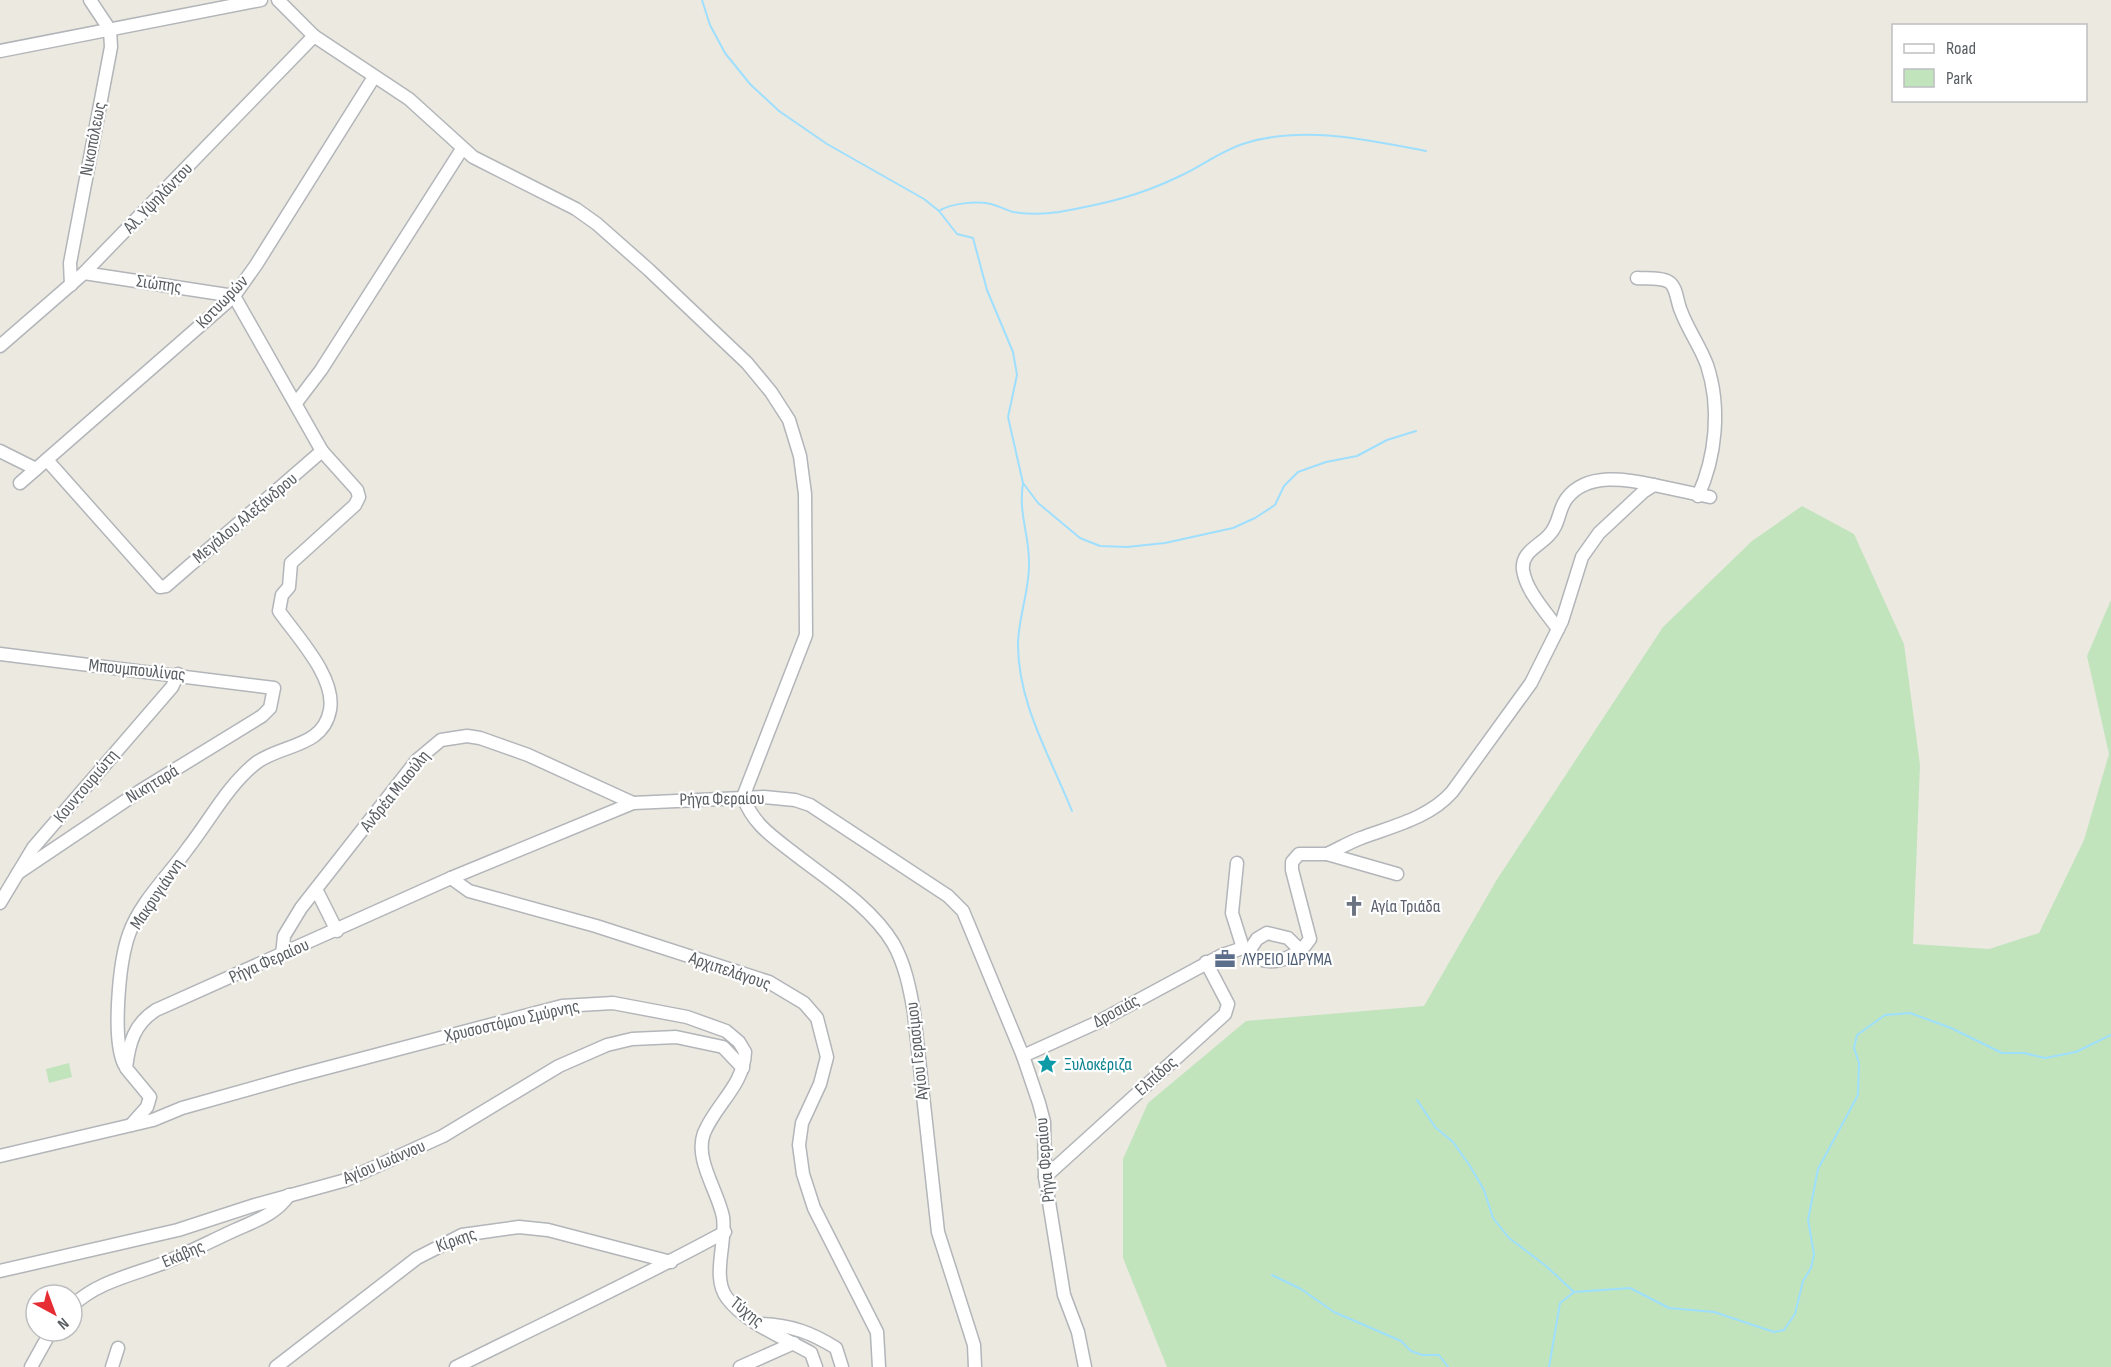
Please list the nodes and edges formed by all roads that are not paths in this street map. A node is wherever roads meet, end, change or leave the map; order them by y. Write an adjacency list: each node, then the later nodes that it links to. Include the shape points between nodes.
1 (90, 0): 4 (street)
2 (261, 0): 4 (street)
3 (278, 0): 5 (street)
4 (110, 30): 6 (street); 11 (street, Νικοπόλεως, via 107,69 70,263)
5 (312, 39): 7 (street); 9 (street, Αλ. Υψηλάντου)
6 (0, 51)
7 (374, 77): 8 (street, via 414,104); 12 (street, Κοτυωρών)
8 (462, 149): 14 (street); 25 (street, via 489,168 576,209 597,224 747,363 789,420 800,456 804,494 806,635)
9 (84, 273): 11 (street, Αλ. Υψηλάντου); 12 (street, Σιώπης)
10 (1637, 278): 20 (street, via 1667,281 1673,286 1708,367 1715,409 1704,496)
11 (71, 285): 13 (street, Αλ. Υψηλάντου)
12 (234, 296): 14 (street); 17 (street, Κοτυωρών)
13 (0, 346)
14 (296, 403): 16 (street)
15 (0, 451): 18 (street)
16 (322, 451): 17 (street, Μεγάλου Αλεξάνδρου, via 166,586 160,587); 40 (street, Μακρυγιάννη, via 359,497 357,503 297,555 289,571 289,587 278,604 329,686 328,717 317,734 302,744 255,764 222,801 140,913 125,951 119,1042)
17 (47, 460): 18 (street, Κοτυωρών)
18 (36, 469): 19 (street, Κοτυωρών)
19 (20, 483)
20 (1654, 485): 21 (street, via 1599,533 1582,557); 21 (street, via 1607,479 1586,485 1567,498 1551,534 1526,554 1525,579)
21 (1558, 629): 27 (street, via 1531,683 1441,804)
22 (0, 654): 23 (street, Μπουμπουλίνας)
23 (178, 674): 24 (street, Μπουμπουλίνας); 29 (street, Κουντουριώτη, via 172,687 33,848)
24 (274, 688): 29 (street, Νικηταρά, via 270,708 262,716 140,790)
25 (743, 797): 26 (street, Ρήγα Φεραίου); 39 (street, Ρήγα Φεραίου, via 795,800 810,805 958,904); 62 (street, Αγίου Γερασίμου, via 759,827 860,907 885,932 899,955 914,1013 938,1232 974,1345)
26 (633, 803): 31 (street, Ρήγα Φεραίου); 32 (street, Ανδρέα Μιαούλη, via 528,755 480,738 467,735 441,740 417,760)
27 (1327, 854): 30 (street); 35 (street, via 1299,854 1292,862 1310,939)
28 (1237, 863): 36 (street, via 1232,913)
29 (18, 873): 33 (street, Κουντουριώτη)
30 (1397, 874)
31 (451, 879): 34 (street, Ρήγα Φεραίου); 61 (street, Αρχιπελάγους, via 469,891 596,926 769,982 804,1003 817,1017 827,1058 802,1123 802,1174 814,1208 877,1332)
32 (316, 889): 34 (street); 37 (street, Ανδρέα Μιαούλη, via 284,936)
33 (0, 903)
34 (337, 931): 37 (street, Ρήγα Φεραίου)
35 (1299, 949): 36 (street, via 1277,962 1258,959); 36 (street, Δροσιάς, via 1288,938 1268,933)
36 (1246, 950): 38 (street, Δροσιάς)
37 (282, 956): 40 (street, Ρήγα Φεραίου, via 149,1014 133,1035)
38 (1206, 962): 39 (street, Δροσιάς, via 1096,1023); 44 (street, Ελπίδος, via 1228,1004 1226,1014)
39 (1023, 1056): 44 (street, Ρήγα Φεραίου, via 1044,1122)
40 (126, 1068): 42 (street, via 150,1097 147,1107)
41 (743, 1068): 42 (street, Χρυσοστόμου Σμύρνης, via 745,1052 739,1042 726,1031 698,1020 613,1003 562,1006 296,1076); 45 (street, Αγίου Ιωάννου, via 723,1047 676,1037 607,1045 559,1066 414,1151 345,1180); 46 (street, via 704,1134 701,1148)
42 (131, 1125): 43 (street, Χρυσοστόμου Σμύρνης)
43 (0, 1155)
44 (1045, 1177): 63 (street, Ρήγα Φεραίου, via 1064,1295 1078,1332)
45 (289, 1195): 48 (street, Αγίου Ιωάννου, via 178,1230); 49 (street, Εκάβης, via 273,1212 255,1222)
46 (725, 1232): 47 (street); 50 (street, Τύχης, via 720,1280 725,1296)
47 (671, 1262): 56 (street, Κίρκης, via 548,1230 519,1227 462,1236 417,1258); 57 (street)
48 (0, 1271)
49 (84, 1295)
50 (758, 1323): 52 (street, Τύχης); 60 (street, via 785,1325 821,1339 836,1348)
51 (44, 1343): 54 (street)
52 (794, 1343): 58 (street); 59 (street, Τύχης, via 811,1353)
53 (118, 1348): 55 (street)
54 (31, 1367)
55 (112, 1367)
56 (276, 1367)
57 (456, 1367)
58 (740, 1367)
59 (816, 1367)
60 (842, 1367)
61 (879, 1367)
62 (975, 1367)
63 (1085, 1367)

